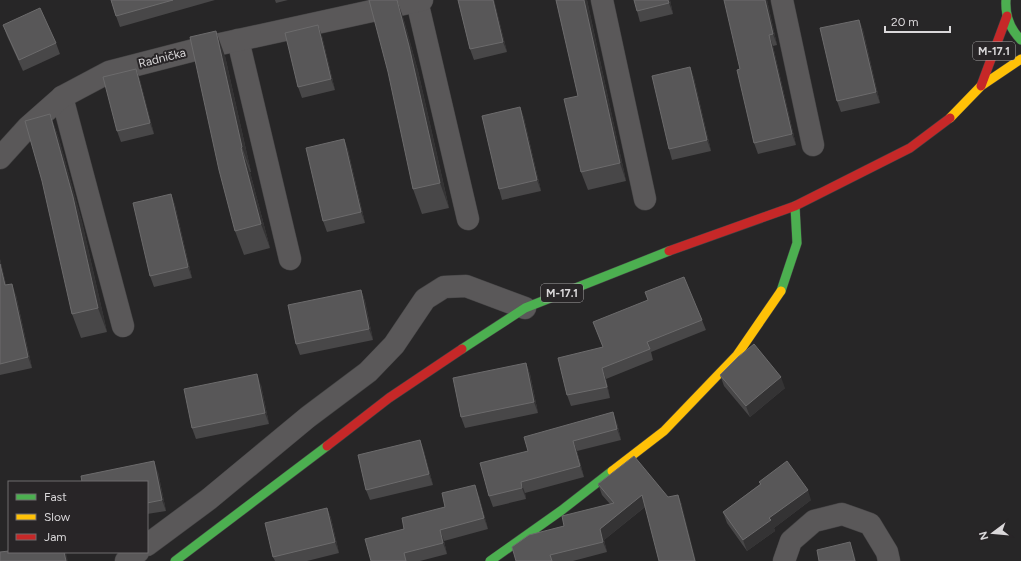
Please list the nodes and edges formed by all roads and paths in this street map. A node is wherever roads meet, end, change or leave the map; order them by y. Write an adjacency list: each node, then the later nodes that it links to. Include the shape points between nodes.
1 (602, 0): 13 (street)
2 (782, 0): 11 (street)
3 (1006, 0): 5 (main road, M-17.1)
4 (420, 1): 6 (street, Radnička); 15 (street)
5 (1007, 16): 7 (main road, M-17.1, via 1011,27); 9 (main road, M-17.1)
6 (238, 40): 10 (street, Radnička, via 109,72); 16 (street)
7 (1021, 40)
8 (1021, 59): 9 (main road, M-17.1)
9 (981, 86): 14 (main road, M-17.1, via 953,116 910,148)
10 (62, 97): 12 (street, Radnička, via 28,127); 18 (street)
11 (813, 145)
12 (0, 158)
13 (645, 199)
14 (795, 206): 17 (main road, M-17.1, via 682,246); 23 (main road, via 797,243 783,288 737,355 664,431 562,510)
15 (468, 219)
16 (290, 259)
17 (525, 308): 19 (street, via 466,286 444,287 425,299 394,345 368,372); 22 (main road, M-17.1, via 389,398)
18 (124, 326)
19 (148, 544)
20 (137, 553): 21 (street)
21 (126, 561)
22 (175, 561)
23 (490, 561)
24 (784, 561): 25 (street, via 791,541 814,521 842,514 870,524 887,552)
25 (889, 561)

